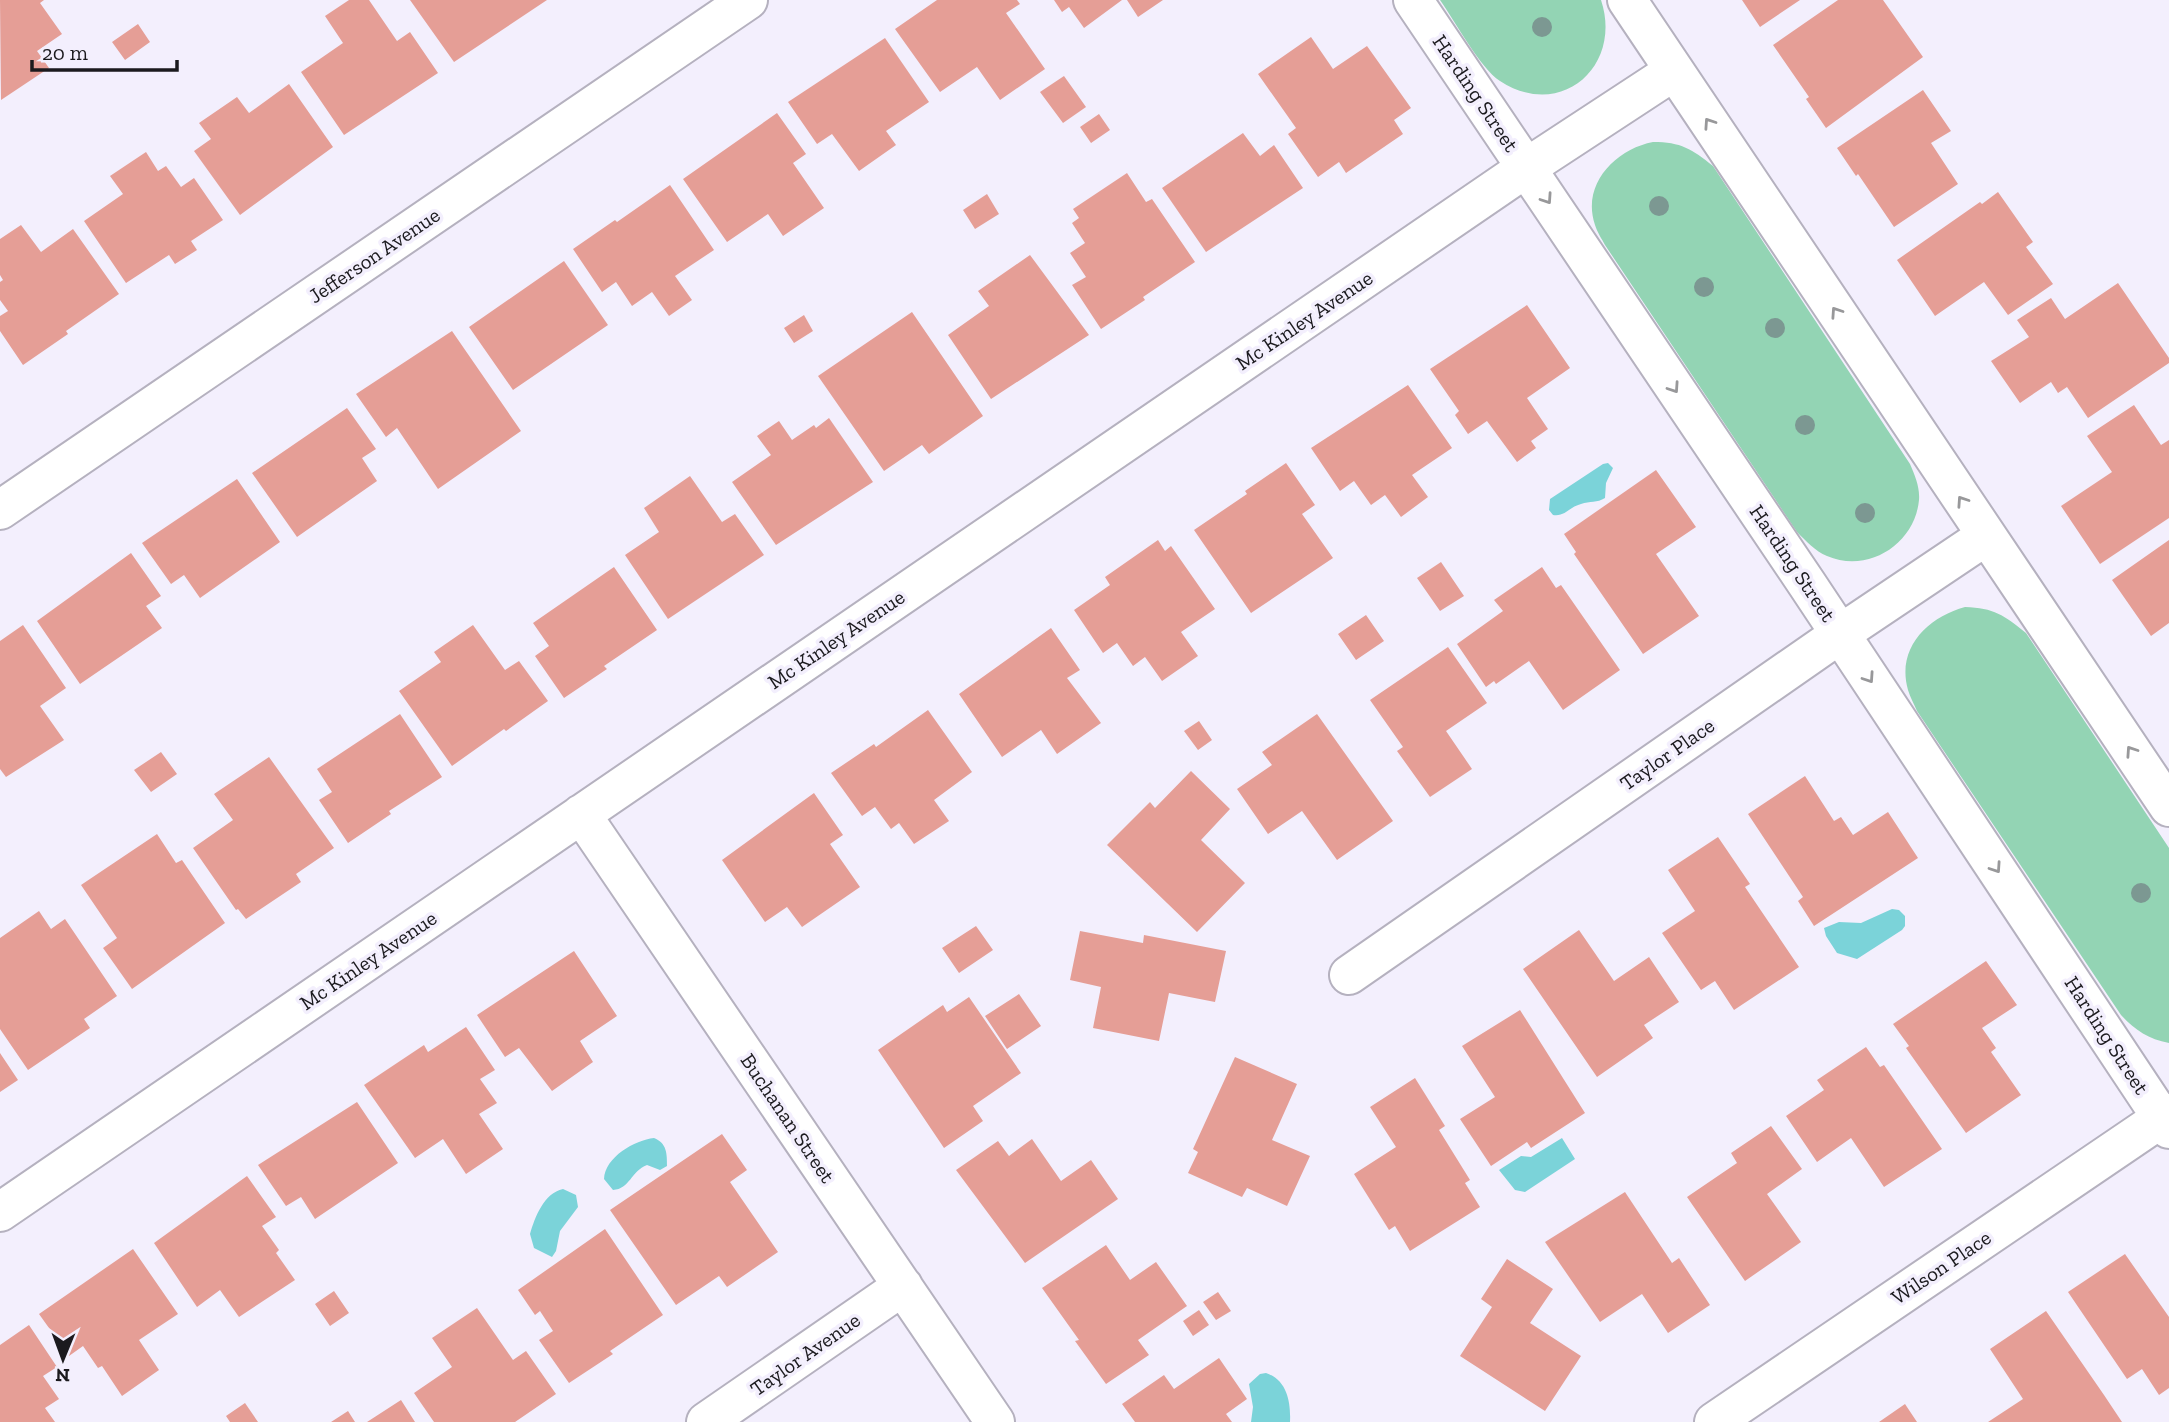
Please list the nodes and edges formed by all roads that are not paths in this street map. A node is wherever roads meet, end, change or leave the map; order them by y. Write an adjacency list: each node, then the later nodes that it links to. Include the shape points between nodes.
1 (748, 0): 6 (street, Jefferson Avenue)
2 (1413, 0): 5 (street, Harding Street)
3 (1627, 0): 4 (street)
4 (1674, 71): 5 (street, Mc Kinley Avenue); 7 (street, one-way to 4)
5 (1526, 168): 8 (street, Harding Street, one-way to 8); 10 (street, Mc Kinley Avenue)
6 (0, 510)
7 (1986, 536): 8 (street, Taylor Place); 9 (street, one-way to 7)
8 (1840, 634): 11 (street, Taylor Place); 12 (street, Harding Street, one-way to 12)
9 (2169, 807)
10 (581, 814): 13 (street, Mc Kinley Avenue); 14 (street, Buchanan Street)
11 (1349, 975)
12 (2167, 1120): 17 (street, Wilson Place)
13 (0, 1212)
14 (903, 1286): 15 (street, Taylor Avenue); 16 (street, Buchanan Street)
15 (706, 1422)
16 (995, 1422)
17 (1714, 1422)

